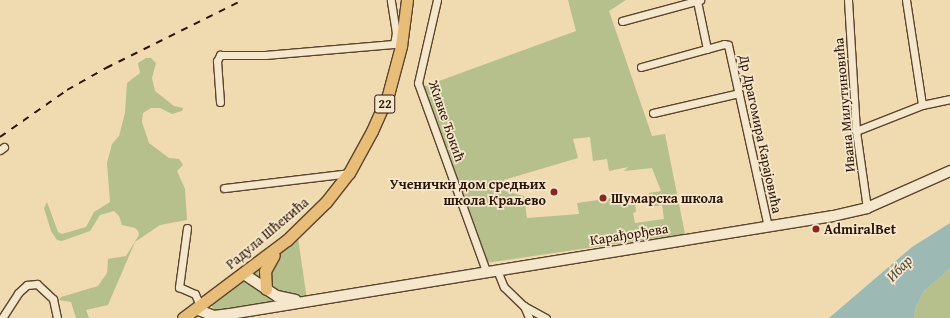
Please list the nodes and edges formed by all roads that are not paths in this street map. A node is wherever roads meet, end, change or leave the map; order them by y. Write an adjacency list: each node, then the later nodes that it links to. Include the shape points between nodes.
1 (391, 0): 12 (street, via 396,33 394,44 265,55 220,55 217,61)
2 (407, 0): 17 (main road, Радула Шћекића / 22, via 401,46 390,90 376,125)
3 (437, 0): 24 (street, Живке Ђокић, via 418,83)
4 (698, 0): 7 (street); 8 (street)
5 (848, 0): 15 (street, Ивана Милутиновића)
6 (906, 0): 13 (street)
7 (622, 21)
8 (706, 49): 9 (street, Др Драгомира Карајовића); 10 (street, Др Драгомира Карајовића, via 728,45)
9 (641, 67)
10 (739, 93): 14 (street); 20 (street, Др Драгомира Карајовића)
11 (950, 99): 13 (street)
12 (220, 102)
13 (922, 105): 15 (street)
14 (653, 113)
15 (856, 131): 19 (street, Ивана Милутиновића)
16 (950, 171): 19 (street, Карађорђева)
17 (348, 173): 18 (street); 22 (main road, Радула Шћекића / 22, via 326,202)
18 (224, 188)
19 (867, 208): 20 (street, Карађорђева)
20 (768, 227): 23 (street, Карађорђева)
21 (187, 228): 29 (street, via 179,287 195,294)
22 (287, 240): 25 (main road, Радула Шћекића / 22); 26 (main road, via 268,263 265,273)
23 (497, 270): 24 (street, Карађорђева); 28 (street, via 504,287)
24 (486, 271): 27 (street, Карађорђева)
25 (244, 274): 26 (street, Карађорђева); 29 (main road, Радула Шћекића / 22)
26 (266, 289): 27 (street, Карађорђева, via 284,299)
27 (306, 300): 29 (street, Карађорђева, via 230,314)
28 (524, 306): 33 (street); 34 (street)
29 (200, 309): 32 (main road, Радула Шћекића / 22)
30 (2, 318): 31 (street, via 18,293 28,285 37,284 53,299)
31 (57, 318)
32 (183, 318)
33 (529, 318)
34 (546, 318)

